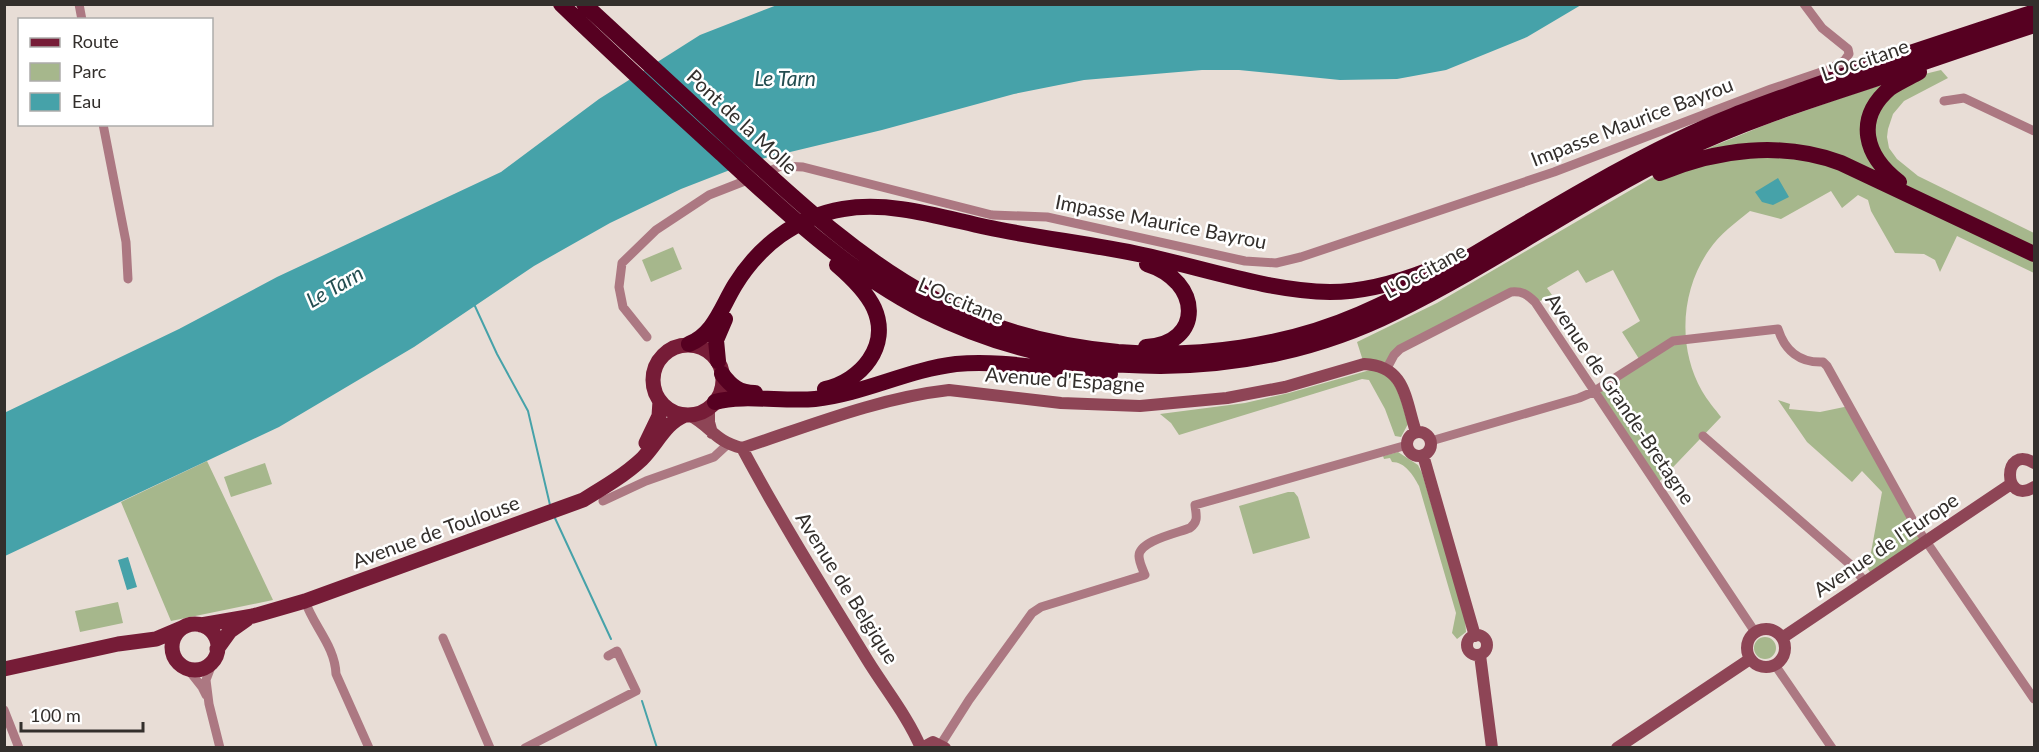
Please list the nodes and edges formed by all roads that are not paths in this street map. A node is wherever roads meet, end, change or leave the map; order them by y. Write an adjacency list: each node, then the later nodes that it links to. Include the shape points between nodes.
1 (561, 4): 10 (highway, Pont de la Molle)
2 (584, 4): 9 (highway, Pont de la Molle)
3 (1804, 4): 16 (street, Impasse Maurice Bayrou, via 1822,28 1848,49 1844,61 1830,69 1554,172 1276,263 1245,261 1047,217 992,216 803,167 781,166 709,195 656,230 622,263 620,287 624,307)
4 (2034, 21): 8 (highway, L'Occitane, via 1835,78 1719,121 1647,155); 11 (highway, L'Occitane, via 1726,132 1646,169); 12 (highway, via 1974,52 1921,71 1890,89 1876,104 1868,137 1883,170 1898,182)
5 (1944, 100): 7 (street, via 1964,98)
6 (103, 126): 14 (street, via 126,242)
7 (2034, 131)
8 (1518, 228): 15 (highway, L'Occitane, via 1431,280 1358,315 1263,344 1167,354 1099,350); 17 (highway, via 1413,277 1374,288 1332,292 1293,289 920,213 884,207 844,209 805,220 772,241 744,271 706,335)
9 (839, 236): 15 (highway, L'Occitane, via 882,268 941,303)
10 (817, 244): 18 (highway, L'Occitane, via 912,304 995,340 1042,353 1110,363); 19 (highway, via 864,292 874,310 879,325 876,347 868,363 842,385 810,392 748,393 734,388)
11 (1511, 247): 13 (highway, via 1668,170 1726,154 1771,150 1813,154 1841,163); 18 (highway, L'Occitane, via 1372,323 1308,346)
12 (2034, 249)
13 (2034, 254)
14 (128, 279)
15 (1030, 336): 19 (highway, via 1140,347 1159,345 1184,327 1189,304 1178,282 1159,267 1146,263 913,218 845,215 808,225 765,258 720,328 716,340)
16 (646, 337)
17 (689, 344): 19 (main road, via 702,348); 22 (main road, via 667,351 656,364 652,383)
18 (1223, 363): 23 (highway, via 1170,374 1098,374 957,364 832,397 738,399)
19 (720, 368): 23 (main road, via 722,389)
20 (1387, 368): 21 (street, Avenue de Grande-Bretagne, via 1400,350 1510,292 1519,291 1535,302); 25 (street, via 1397,377); 31 (street, Avenue d'Espagne, via 1364,364 1285,387 1227,398 1140,406 1062,403 949,390 893,400)
21 (1593, 392): 28 (street); 38 (street, via 1673,341 1778,330 1784,346 1797,357 1827,366); 44 (street, Avenue de Grande-Bretagne)
22 (660, 401): 24 (main road, via 671,411); 34 (main road, Avenue de Toulouse, via 656,424)
23 (712, 405): 24 (main road); 26 (street)
24 (687, 415): 26 (street); 34 (main road, Avenue de Toulouse, via 672,422 649,451)
25 (1416, 432): 28 (street, via 1423,432); 30 (street)
26 (712, 433): 29 (street)
27 (1703, 436): 39 (street, via 1852,566)
28 (1431, 441): 32 (street, via 1431,448)
29 (728, 444): 31 (street); 37 (street, via 714,457)
30 (1407, 445): 32 (street, via 1413,454); 59 (street, via 1195,505 1197,519 1190,528 1142,547 1139,555 1145,575 1032,613 969,700)
31 (742, 448): 65 (street, Avenue de Belgique)
32 (1423, 456): 58 (street, via 1474,636 1468,640 1468,649 1480,655)
33 (2034, 463): 35 (street, via 2025,459 2016,462 2009,474)
34 (626, 470): 40 (main road, Avenue de Toulouse, via 604,488 554,512)
35 (2012, 484): 36 (street, via 2024,491); 38 (street, Avenue de l'Europe)
36 (2034, 488)
37 (603, 501)
38 (1926, 542): 39 (street, Avenue de l'Europe); 54 (street)
39 (1865, 582): 46 (street, Avenue de l'Europe)
40 (305, 601): 41 (main road, Avenue de Toulouse); 62 (street, via 336,662 336,674)
41 (253, 616): 42 (main road, Avenue de Toulouse); 48 (main road, Avenue de Toulouse, via 230,631)
42 (201, 625): 43 (main road); 48 (main road, via 215,636)
43 (182, 628): 47 (main road, via 161,637); 51 (main road, via 172,646)
44 (1755, 632): 46 (street, via 1767,629); 50 (street, via 1747,647)
45 (443, 638): 63 (street)
46 (1782, 638): 52 (street, via 1783,656)
47 (132, 642): 51 (main road, via 152,646); 53 (main road)
48 (216, 654): 51 (main road, via 205,667 193,670); 55 (street, via 206,680)
49 (608, 656): 64 (street, via 617,651 636,691)
50 (1750, 659): 52 (street, via 1764,667); 68 (street)
51 (181, 664): 55 (street, via 202,687)
52 (1775, 665): 69 (street)
53 (4, 669)
54 (2034, 699)
55 (209, 704): 61 (street)
56 (4, 710): 57 (street)
57 (8, 728): 60 (street)
58 (1492, 734): 66 (street); 67 (street)
59 (943, 746): 65 (street, via 933,742)
60 (19, 747)
61 (220, 747)
62 (369, 747)
63 (490, 747)
64 (525, 747)
65 (921, 747)
66 (1492, 747)
67 (1498, 747)
68 (1617, 747)
69 (1832, 747)

